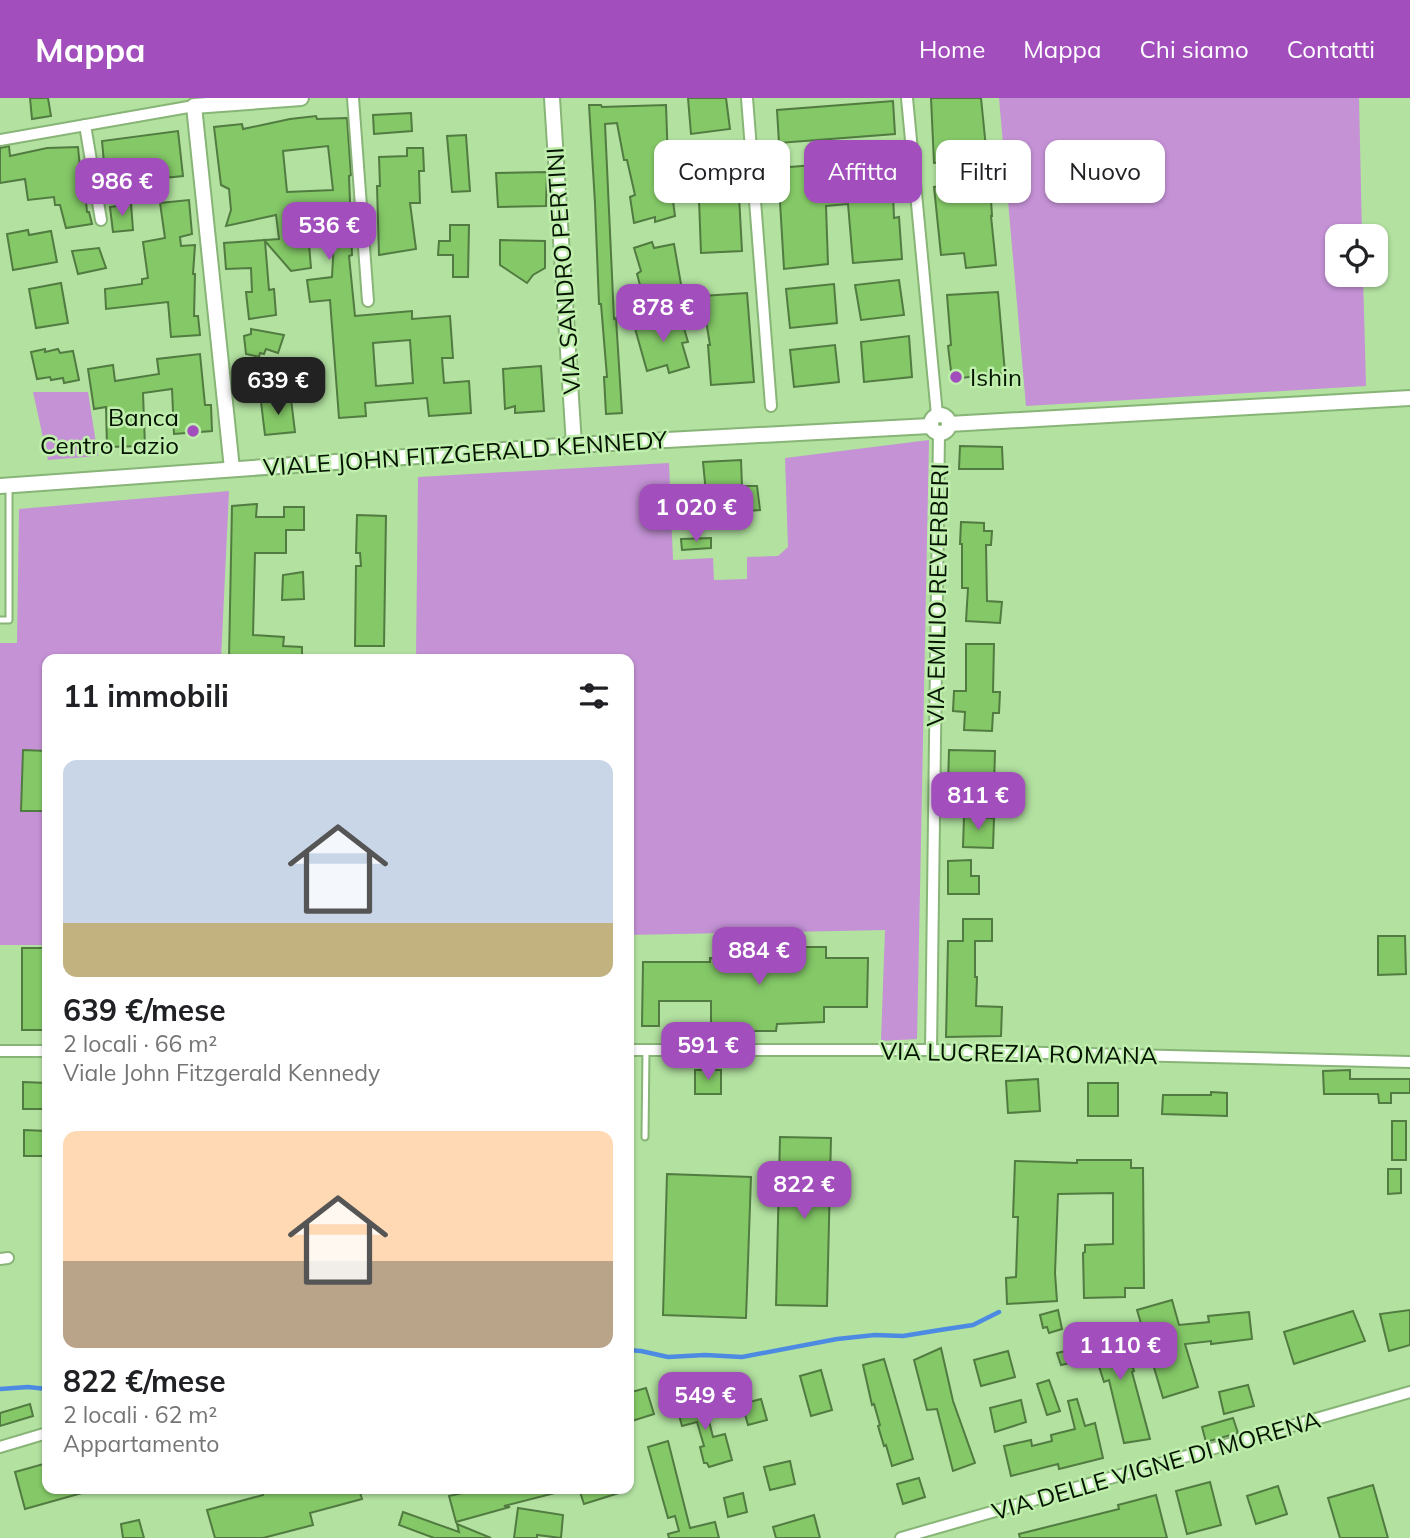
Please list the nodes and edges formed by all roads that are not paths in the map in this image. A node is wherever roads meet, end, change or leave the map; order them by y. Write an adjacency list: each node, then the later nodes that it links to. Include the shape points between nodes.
1 (301, 98): 6 (street)
2 (353, 98): 10 (street)
3 (552, 98): 14 (street, VIA SANDRO PERTINI)
4 (747, 98): 12 (street)
5 (907, 98): 13 (street, VIA EMILIO REVERBERI)
6 (194, 106): 7 (street); 15 (street)
7 (85, 125): 8 (street); 9 (street)
8 (0, 140)
9 (101, 220)
10 (368, 300)
11 (1410, 398): 13 (street, VIALE JOHN FITZGERALD KENNEDY)
12 (771, 406)
13 (939, 424): 14 (street, VIALE JOHN FITZGERALD KENNEDY); 22 (street, VIA EMILIO REVERBERI)
14 (574, 445): 15 (street, VIALE JOHN FITZGERALD KENNEDY)
15 (232, 469): 16 (street, VIALE JOHN FITZGERALD KENNEDY)
16 (5, 486): 18 (lane)
17 (0, 544): 18 (lane)
18 (10, 544): 19 (lane, via 9,620)
19 (0, 620)
20 (634, 1050): 21 (street, VIA LUCREZIA ROMANA)
21 (646, 1050): 22 (street, VIA LUCREZIA ROMANA); 26 (lane)
22 (931, 1050): 25 (street, VIA LUCREZIA ROMANA)
23 (0, 1051): 24 (street)
24 (42, 1051)
25 (1410, 1062)
26 (645, 1137)
27 (1410, 1392): 30 (street, VIA DELLE VIGNE DI MORENA)
28 (42, 1434): 29 (street)
29 (0, 1447)
30 (901, 1538)

